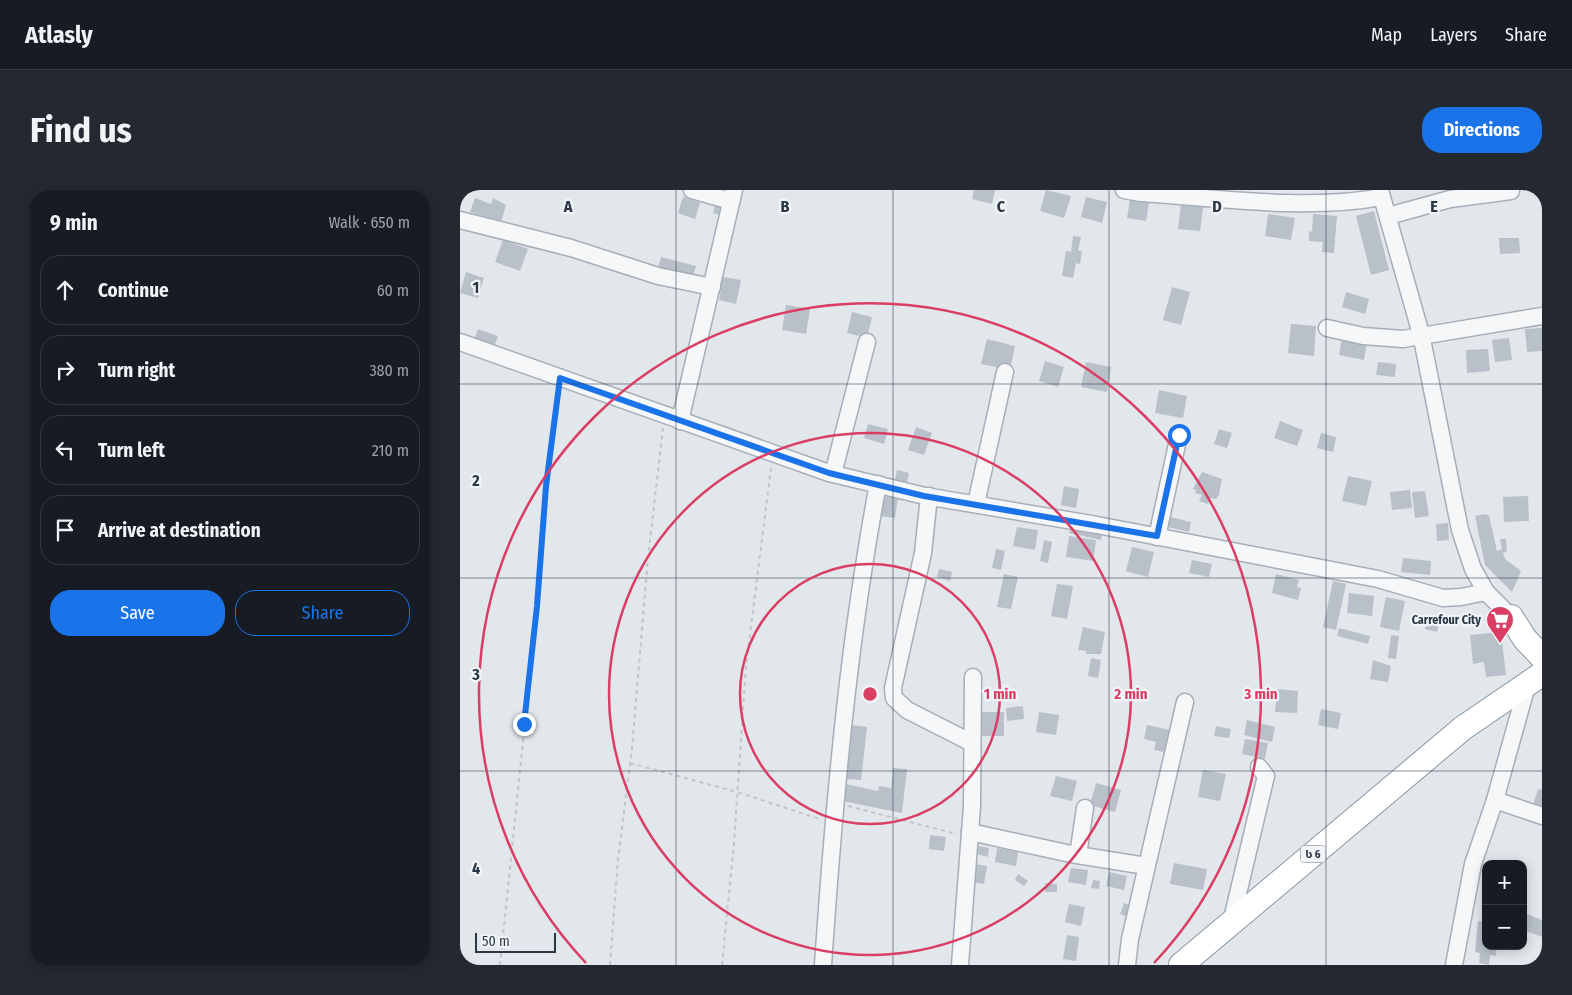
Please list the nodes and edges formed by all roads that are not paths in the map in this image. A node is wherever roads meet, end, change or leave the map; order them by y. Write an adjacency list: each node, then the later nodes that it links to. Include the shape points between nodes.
1 (692, 190): 6 (street)
2 (1124, 190): 4 (street, via 1291,202 1366,200)
3 (1512, 191): 5 (street)
4 (1381, 194): 7 (street)
5 (1456, 194): 7 (street)
6 (733, 196): 9 (street)
7 (1388, 216): 12 (street)
8 (460, 220): 9 (street, via 529,236 658,276)
9 (712, 287): 16 (street)
10 (1542, 316): 12 (street)
11 (1327, 328): 12 (street, via 1363,336 1403,339)
12 (1421, 334): 23 (street, via 1460,530 1473,569)
13 (460, 342): 16 (street)
14 (867, 342): 18 (street)
15 (1005, 372): 21 (street)
16 (680, 421): 18 (street)
17 (1179, 435): 22 (street)
18 (833, 474): 19 (street)
19 (878, 484): 20 (street); 40 (street, via 854,635)
20 (929, 496): 21 (street); 30 (street, via 922,553 892,688 894,698 907,710)
21 (976, 504): 22 (street)
22 (1157, 536): 23 (street, via 1378,580 1442,598)
23 (1486, 592): 24 (street)
24 (1511, 617): 25 (highway, via 1528,624); 26 (highway)
25 (1542, 636)
26 (1542, 658): 31 (highway, ს 6, via 1498,690 1460,724)
27 (973, 677): 30 (street)
28 (1535, 678): 31 (highway, ს 6); 33 (street)
29 (1185, 702): 38 (street)
30 (972, 743): 36 (street)
31 (1446, 743): 39 (highway, ს 6)
32 (1259, 767): 39 (street, via 1266,776)
33 (1496, 800): 35 (street); 44 (street, via 1473,864)
34 (1085, 808): 37 (street)
35 (1542, 816)
36 (970, 834): 37 (street); 41 (street)
37 (1078, 855): 38 (street)
38 (1146, 866): 42 (street)
39 (1231, 923): 43 (highway, ს 6)
40 (823, 965)
41 (960, 965)
42 (1127, 965)
43 (1181, 965)
44 (1454, 965)

